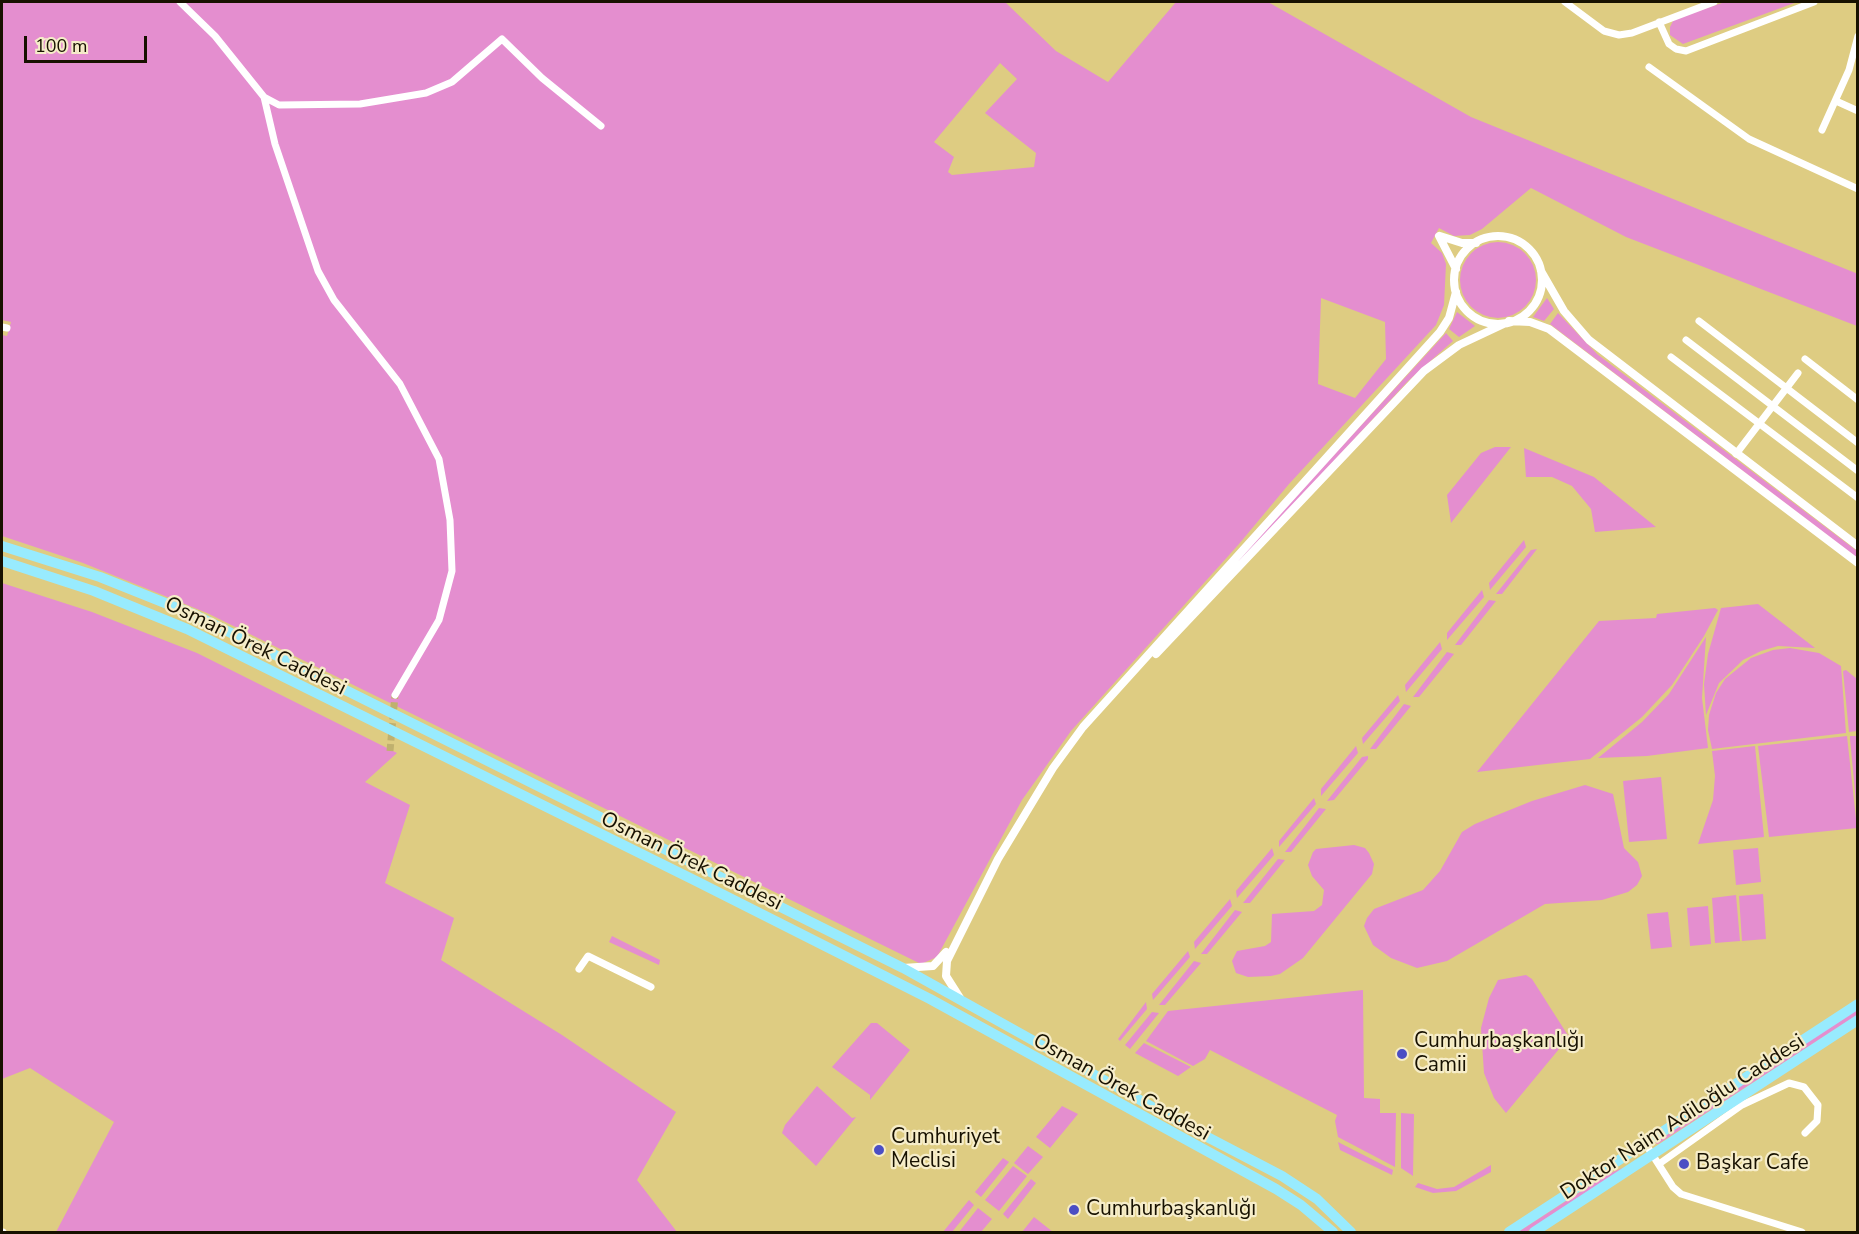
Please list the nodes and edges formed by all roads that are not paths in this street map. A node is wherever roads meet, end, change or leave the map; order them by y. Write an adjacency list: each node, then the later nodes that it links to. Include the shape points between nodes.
1 (180, 2): 10 (street, via 215,36)
2 (1565, 2): 7 (street, via 1609,33 1632,33)
3 (1691, 2): 6 (street)
4 (1714, 2): 6 (street)
5 (1814, 2): 7 (street, via 1686,51 1669,44)
6 (1698, 7): 7 (street)
7 (1659, 22)
8 (1857, 37): 11 (street)
9 (1649, 67): 15 (street, via 1749,139)
10 (264, 97): 13 (street, via 279,105 308,106 360,104 426,93 452,82 502,39 542,78); 38 (street, via 274,144 318,271 334,300 400,384 439,459 450,520 452,571 439,620)
11 (1836, 101): 12 (street); 14 (street)
12 (1857, 111)
13 (602, 126)
14 (1822, 130)
15 (1857, 189)
16 (1476, 243): 17 (street, via 1464,253); 17 (street, via 1439,236); 18 (street, via 1496,237 1517,241 1533,255)
17 (1456, 269): 19 (street)
18 (1541, 271): 21 (street, via 1543,284 1536,302); 31 (street, via 1564,311 1589,340)
19 (1456, 292): 21 (street, via 1474,317 1494,323); 39 (street, via 1449,318 1440,332 1083,727)
20 (1699, 321): 26 (street)
21 (1509, 322): 37 (street, via 1530,322 1550,329); 39 (street, via 1459,345 1424,371)
22 (1686, 340): 28 (street)
23 (1671, 357): 29 (street)
24 (1804, 358): 27 (street)
25 (1798, 373): 26 (street)
26 (1787, 387): 28 (street); 30 (street)
27 (1857, 400)
28 (1773, 406): 29 (street); 32 (street)
29 (1760, 423): 31 (street); 33 (street)
30 (1857, 443)
31 (1736, 454): 35 (street)
32 (1857, 471)
33 (1857, 498)
34 (2, 546): 41 (main road, Osman Örek Caddesi, via 100,577 195,615)
35 (1857, 546)
36 (2, 561): 50 (main road, Osman Örek Caddesi, via 83,587 187,629 728,897 930,999 1276,1189)
37 (1857, 563)
38 (395, 695)
39 (1066, 751): 40 (street, via 1032,800)
40 (982, 890): 41 (street, via 942,959 931,967); 44 (street, via 947,961 946,976)
41 (903, 968): 44 (main road, Osman Örek Caddesi)
42 (579, 969): 43 (street, via 588,956)
43 (651, 987)
44 (960, 998): 51 (main road, Osman Örek Caddesi, via 1282,1176 1317,1199)
45 (1857, 1004): 48 (main road, Doktor Naim Adiloğlu Caddesi)
46 (1857, 1020): 49 (main road, Doktor Naim Adiloğlu Caddesi)
47 (1805, 1133): 49 (street, via 1817,1121 1818,1105 1804,1087 1789,1083 1742,1105)
48 (1645, 1143): 49 (street); 52 (main road, Doktor Naim Adiloğlu Caddesi)
49 (1656, 1160): 53 (main road, Doktor Naim Adiloğlu Caddesi); 54 (street, via 1681,1194)
50 (1333, 1233)
51 (1351, 1233)
52 (1509, 1233)
53 (1534, 1233)
54 (1802, 1233)

